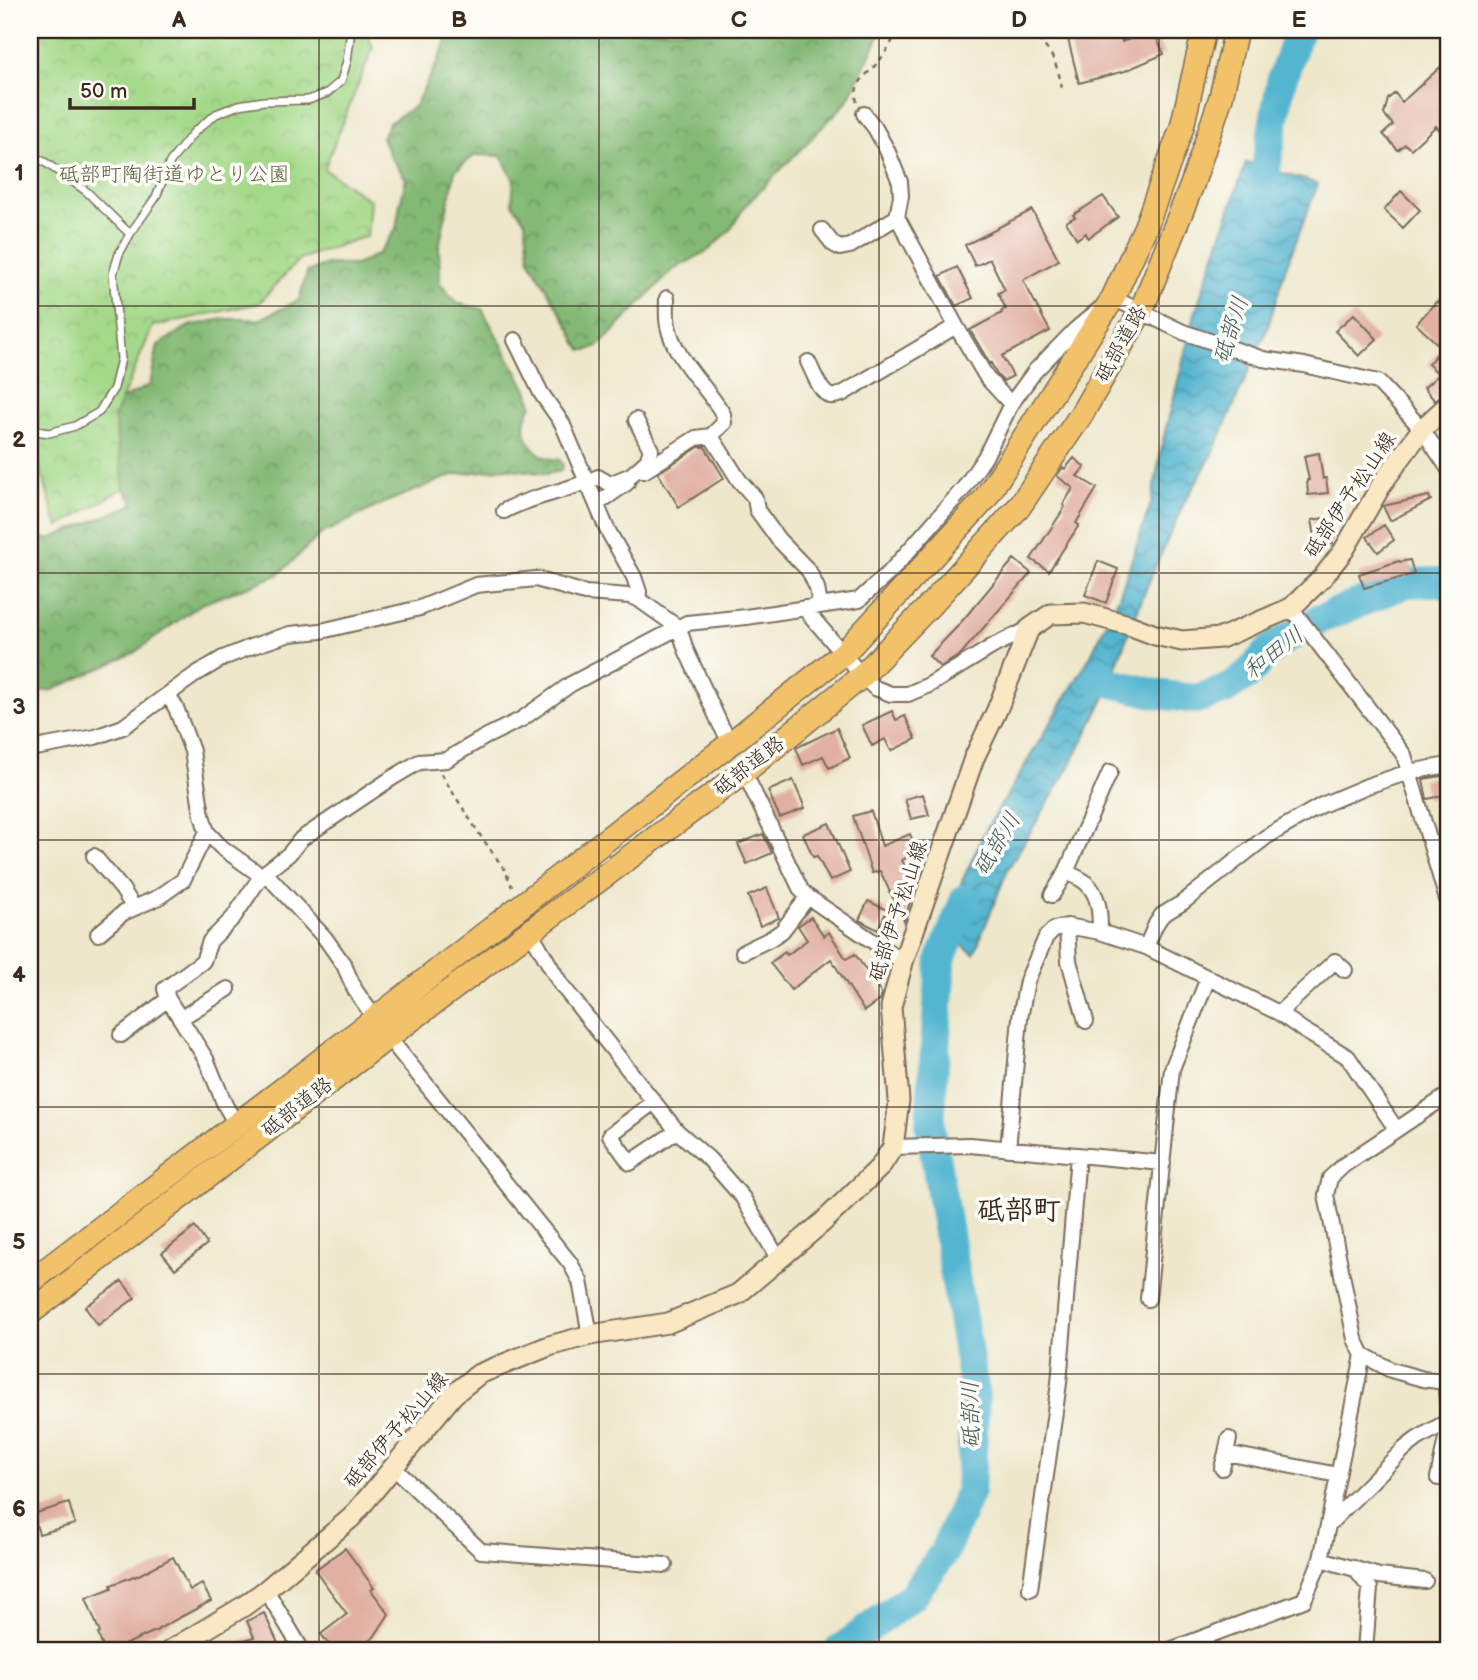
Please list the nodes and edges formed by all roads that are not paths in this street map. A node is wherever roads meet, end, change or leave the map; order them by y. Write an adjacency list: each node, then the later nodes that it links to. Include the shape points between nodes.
1 (349, 30): 8 (lane, via 341,82 308,100 264,101 216,114 170,162 156,197)
2 (1204, 30): 9 (highway, 砥部道路, via 1182,127 1146,226)
3 (1236, 30): 11 (highway, 砥部道路, via 1221,97 1192,185)
4 (864, 114): 6 (street, via 900,182)
5 (30, 154): 8 (lane, via 86,191)
6 (897, 217): 7 (street, via 840,248); 12 (street)
7 (822, 230)
8 (130, 234): 19 (lane, via 113,274 121,359 114,388 99,412 75,426 49,433)
9 (1113, 298): 11 (street); 15 (street, via 1035,371); 31 (highway, 砥部道路, via 985,499)
10 (667, 299): 20 (street, via 674,343 723,414 724,423)
11 (1142, 311): 18 (street, via 1183,332 1263,359 1378,382); 32 (highway, 砥部道路, via 1081,415 1019,507)
12 (956, 326): 14 (street, via 834,396 820,385); 15 (street, via 987,378)
13 (515, 340): 22 (street, via 562,423)
14 (808, 362)
15 (1011, 404): 26 (street, via 964,488 890,572 859,600)
16 (1448, 405): 18 (main road, 砥部伊予松山線)
17 (636, 420): 22 (street, via 651,450 647,461 610,484 598,477)
18 (1422, 429): 21 (street); 28 (main road, 砥部伊予松山線, via 1383,482 1344,550)
19 (30, 430)
20 (711, 436): 23 (street, via 684,445); 26 (street, via 778,539 809,571)
21 (1448, 468)
22 (588, 482): 23 (street); 24 (street)
23 (597, 504): 25 (street, via 634,577)
24 (503, 511)
25 (638, 598): 29 (street); 33 (street, via 585,593 536,579 476,585 420,608 253,646 214,663)
26 (820, 605): 27 (street)
27 (804, 608): 29 (street, via 687,623); 31 (street)
28 (1294, 611): 30 (main road, 砥部伊予松山線, via 1221,638 1182,641 1084,613 1051,614); 39 (street, via 1404,755)
29 (679, 628): 34 (street); 43 (street, via 571,684 522,719 446,760 419,762 301,839)
30 (1029, 629): 32 (street, via 908,694 891,695); 54 (main road, 砥部伊予松山線, via 974,758)
31 (844, 653): 32 (street); 34 (highway, 砥部道路)
32 (862, 676): 37 (highway, 砥部道路)
33 (168, 695): 35 (street, via 123,727); 40 (street, via 192,751)
34 (731, 743): 62 (highway, 砥部道路, via 521,905)
35 (30, 749)
36 (1448, 765): 39 (street)
37 (744, 772): 45 (street); 49 (highway, 砥部道路)
38 (1110, 772): 42 (street)
39 (1409, 772): 46 (street); 52 (street, via 1322,805 1266,837 1162,915)
40 (207, 832): 43 (street); 47 (street, via 183,880)
41 (93, 856): 47 (street)
42 (1066, 872): 44 (street); 50 (street, via 1085,881 1093,892)
43 (262, 875): 58 (street, via 233,919 210,941 203,961 165,989); 62 (street, via 326,938)
44 (1052, 895)
45 (808, 897): 53 (street, via 782,931); 54 (street)
46 (1448, 903)
47 (134, 908): 51 (street)
48 (1068, 926): 50 (street); 61 (street, via 1069,961); 70 (street, via 1054,929 1046,937 1027,981)
49 (530, 931): 62 (highway, 砥部道路); 65 (street, via 560,983)
50 (1100, 932): 52 (street)
51 (99, 934)
52 (1146, 947): 56 (street)
53 (743, 952)
54 (903, 962): 69 (main road, 砥部伊予松山線, via 891,1007 899,1100)
55 (1345, 970): 59 (street, via 1335,961)
56 (1208, 978): 59 (street); 72 (street, via 1172,1069)
57 (228, 989): 60 (street)
58 (168, 999): 60 (street); 63 (street)
59 (1279, 1013): 67 (street, via 1348,1057)
60 (181, 1018): 66 (street)
61 (1086, 1021)
62 (382, 1028): 66 (highway, 砥部道路); 76 (highway, 砥部道路); 77 (street, via 570,1263 580,1281)
63 (121, 1035)
64 (1448, 1095): 67 (street)
65 (654, 1101): 68 (street); 68 (street, via 610,1135 630,1163)
66 (236, 1124): 74 (highway, 砥部道路)
67 (1395, 1129): 78 (street, via 1330,1178 1326,1195 1355,1339)
68 (677, 1131): 73 (street, via 743,1198)
69 (893, 1147): 70 (street); 73 (main road, 砥部伊予松山線, via 880,1167)
70 (1008, 1149): 71 (street)
71 (1078, 1155): 72 (street); 92 (street, via 1059,1383)
72 (1163, 1163): 75 (street)
73 (779, 1261): 77 (main road, 砥部伊予松山線, via 738,1294 701,1311 668,1323)
74 (30, 1282)
75 (1148, 1299)
76 (30, 1313)
77 (590, 1335): 84 (main road, 砥部伊予松山線, via 478,1374 454,1394)
78 (1363, 1355): 79 (street, via 1391,1370); 85 (street)
79 (1447, 1381): 80 (street)
80 (1448, 1408)
81 (1448, 1421): 87 (street, via 1404,1449)
82 (1448, 1428): 86 (street)
83 (1226, 1453): 85 (street)
84 (393, 1467): 89 (street, via 481,1551); 93 (main road, 砥部伊予松山線, via 352,1517)
85 (1338, 1475): 87 (street)
86 (1438, 1478)
87 (1327, 1526): 88 (street)
88 (1321, 1559): 90 (street); 96 (street, via 1304,1600)
89 (665, 1565)
90 (1354, 1568): 91 (street); 97 (street, via 1370,1588)
91 (1426, 1581)
92 (1030, 1589)
93 (266, 1590): 94 (main road, 砥部伊予松山線); 95 (street)
94 (171, 1650)
95 (302, 1650)
96 (1170, 1650)
97 (1365, 1650)

